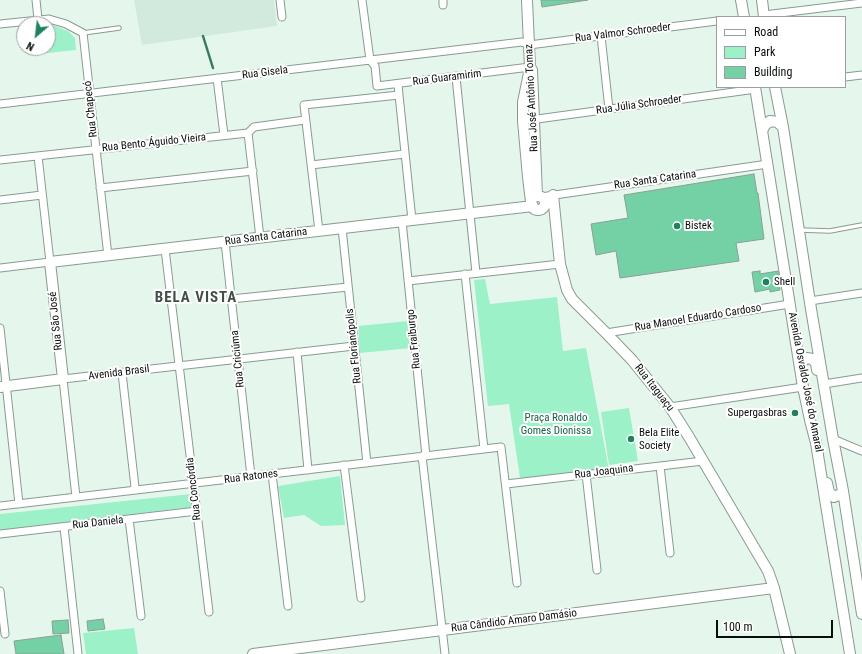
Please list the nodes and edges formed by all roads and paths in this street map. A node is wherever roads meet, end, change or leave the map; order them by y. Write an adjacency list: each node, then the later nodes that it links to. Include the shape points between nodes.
1 (36, 0): 8 (street)
2 (280, 0): 11 (street)
3 (362, 0): 20 (street)
4 (527, 0): 19 (main road, Rua José Antônio Tomaz)
5 (741, 0): 9 (main road)
6 (762, 0): 10 (main road)
7 (862, 3): 10 (street)
8 (38, 16)
9 (744, 16)
10 (764, 16)
11 (282, 17)
12 (56, 21): 17 (street)
13 (716, 21): 18 (street, Rua Valmor Schroeder)
14 (16, 22): 15 (street)
15 (0, 24)
16 (119, 28): 17 (lane)
17 (83, 33): 29 (street, Rua Chapecó)
18 (601, 36): 19 (street, Rua Valmor Schroeder); 32 (street)
19 (529, 45): 20 (street, Rua Gisela, via 522,42); 21 (main road, Rua José Antônio Tomaz)
20 (370, 60): 25 (street, Rua Gisela); 26 (street, via 375,66 377,86)
21 (530, 67): 23 (street, Rua Guaramirim); 34 (main road, Rua José Antônio Tomaz); 35 (main road, via 523,102)
22 (862, 75): 24 (street)
23 (456, 77): 26 (street, Rua Guaramirim); 52 (street)
24 (846, 77)
25 (217, 78): 29 (street, Rua Gisela); 39 (street)
26 (398, 84): 30 (street, Rua Guaramirim)
27 (756, 88): 32 (street, Rua Júlia Schroeder); 37 (main road, Avenida Osvaldo José do Amaral)
28 (775, 88): 36 (main road, Avenida Osvaldo José do Amaral)
29 (90, 93): 31 (street, Rua Gisela); 40 (street, Rua Chapecó)
30 (399, 95): 33 (street, Rua Guaramirim, via 304,105); 41 (street)
31 (0, 104)
32 (609, 110): 34 (street, Rua Júlia Schroeder)
33 (305, 120): 38 (street, Rua Bento Águido Vieira, via 254,127); 45 (street)
34 (534, 120): 35 (street, Rua Júlia Schroeder); 51 (main road, Rua José Antônio Tomaz)
35 (523, 121): 51 (main road, via 528,177)
36 (783, 127): 37 (main road, via 777,122 770,121); 58 (main road, Avenida Osvaldo José do Amaral)
37 (763, 129): 44 (main road, Avenida Osvaldo José do Amaral)
38 (248, 133): 39 (street, Rua Bento Águido Vieira); 46 (street)
39 (224, 135): 40 (street, Rua Bento Águido Vieira)
40 (96, 150): 42 (street, Rua Bento Águido Vieira); 47 (street, Rua Chapecó)
41 (405, 154): 45 (street); 54 (street)
42 (38, 156): 43 (street, Rua Bento Águido Vieira); 48 (street)
43 (0, 160)
44 (768, 164): 49 (street, Rua Santa Catarina); 74 (main road, Avenida Osvaldo José do Amaral)
45 (311, 165): 59 (street)
46 (253, 171): 47 (street); 60 (street)
47 (100, 188): 63 (street, Rua Chapecó)
48 (42, 195): 50 (street); 64 (street)
49 (552, 195): 51 (street, Rua Santa Catarina); 53 (main road, Rua Itaguaçu)
50 (0, 200)
51 (537, 202): 52 (main road, Rua Santa Catarina); 53 (main road)
52 (469, 214): 54 (main road, Rua Santa Catarina); 67 (street)
53 (555, 214): 65 (main road, Rua Itaguaçu)
54 (412, 220): 55 (main road, Rua Santa Catarina)
55 (402, 221): 57 (main road, Rua Santa Catarina); 69 (street, Rua Fraiburgo)
56 (862, 225): 58 (lane, via 830,231)
57 (342, 228): 59 (main road, Rua Santa Catarina); 70 (street, Rua Florianópolis)
58 (800, 230): 73 (main road, Avenida Osvaldo José do Amaral)
59 (319, 231): 60 (main road, Rua Santa Catarina)
60 (260, 238): 61 (main road, Rua Santa Catarina)
61 (225, 242): 62 (main road, Rua Santa Catarina); 72 (street, Rua Criciúma)
62 (165, 249): 63 (main road, Rua Santa Catarina); 81 (street, Rua Concórdia)
63 (108, 256): 64 (main road, Rua Santa Catarina)
64 (50, 262): 66 (street, Rua Santa Catarina); 84 (main road, Rua São José)
65 (560, 264): 67 (street); 76 (main road, Rua Itaguaçu, via 572,299)
66 (0, 268)
67 (476, 273): 68 (street)
68 (465, 274): 69 (street); 92 (street)
69 (408, 281): 94 (street, Rua Fraiburgo)
70 (348, 287): 72 (street); 77 (street, Rua Florianópolis)
71 (862, 293): 73 (street)
72 (231, 299): 79 (street, Rua Criciúma)
73 (810, 301): 85 (main road, Avenida Osvaldo José do Amaral)
74 (790, 304): 76 (street, Rua Manoel Eduardo Cardoso); 80 (main road, Avenida Osvaldo José do Amaral)
75 (0, 328): 86 (street)
76 (606, 332): 89 (main road, Rua Itaguaçu)
77 (354, 346): 78 (street, Avenida Brasil); 96 (street, Rua Florianópolis)
78 (297, 352): 79 (street, Avenida Brasil); 99 (street)
79 (238, 359): 81 (street, Avenida Brasil); 102 (street, Rua Criciúma)
80 (800, 362): 87 (main road, Avenida Osvaldo José do Amaral); 88 (main road, via 808,358 816,363 820,387)
81 (179, 366): 82 (street, Avenida Brasil); 103 (street, Rua Concórdia)
82 (122, 373): 84 (street, Avenida Brasil); 105 (street, via 135,487)
83 (862, 378): 85 (street)
84 (63, 380): 86 (main road, Avenida Brasil); 107 (street)
85 (824, 384): 88 (main road, Avenida Osvaldo José do Amaral)
86 (3, 386): 108 (street)
87 (803, 387): 89 (street); 91 (main road, Avenida Osvaldo José do Amaral)
88 (827, 402): 90 (main road, Avenida Osvaldo José do Amaral)
89 (670, 407): 95 (main road, Rua Itaguaçu)
90 (833, 439): 93 (street); 106 (main road, Avenida Osvaldo José do Amaral)
91 (816, 443): 106 (main road, via 824,461 828,492 834,497); 130 (main road, Avenida Osvaldo José do Amaral)
92 (484, 449): 94 (street, Rua Ratones); 104 (street, Rua Ratones, via 501,447)
93 (862, 451)
94 (424, 456): 96 (street, Rua Ratones); 124 (street, Rua Fraiburgo)
95 (703, 461): 98 (street, Rua Joaquina); 117 (main road, Rua Itaguaçu, via 764,563)
96 (367, 463): 97 (street, Rua Ratones)
97 (344, 465): 99 (street, Rua Ratones); 119 (street)
98 (660, 466): 101 (street, Rua Joaquina); 114 (street)
99 (308, 470): 100 (street, Rua Ratones)
100 (272, 474): 102 (street, Rua Ratones); 120 (street)
101 (586, 474): 104 (street, Rua Joaquina); 115 (street)
102 (251, 476): 103 (street, Rua Ratones)
103 (193, 483): 105 (street, Rua Ratones); 110 (street, Rua Concórdia)
104 (506, 484): 116 (street)
105 (133, 490): 107 (street, Rua Ratones)
106 (843, 490): 122 (main road, Avenida Osvaldo José do Amaral)
107 (76, 497): 108 (street, Rua Ratones)
108 (19, 504): 109 (street, Rua Ratones)
109 (0, 506)
110 (197, 511): 111 (street, Rua Daniela); 121 (street, Rua Concórdia)
111 (129, 519): 112 (street, Rua Daniela); 123 (street)
112 (64, 527): 113 (street, Rua Daniela); 126 (street)
113 (0, 534)
114 (670, 553)
115 (597, 570)
116 (517, 583)
117 (774, 588): 124 (main road, Rua Cândido Amaro Damásio); 129 (main road, Rua Itaguaçu)
118 (0, 591): 125 (street)
119 (361, 598)
120 (288, 606)
121 (209, 612)
122 (862, 614)
123 (141, 616)
124 (442, 630): 127 (main road, Rua Cândido Amaro Damásio); 128 (street, Rua Fraiburgo)
125 (5, 634)
126 (78, 654)
127 (253, 654)
128 (445, 654)
129 (790, 654)
130 (850, 654)

